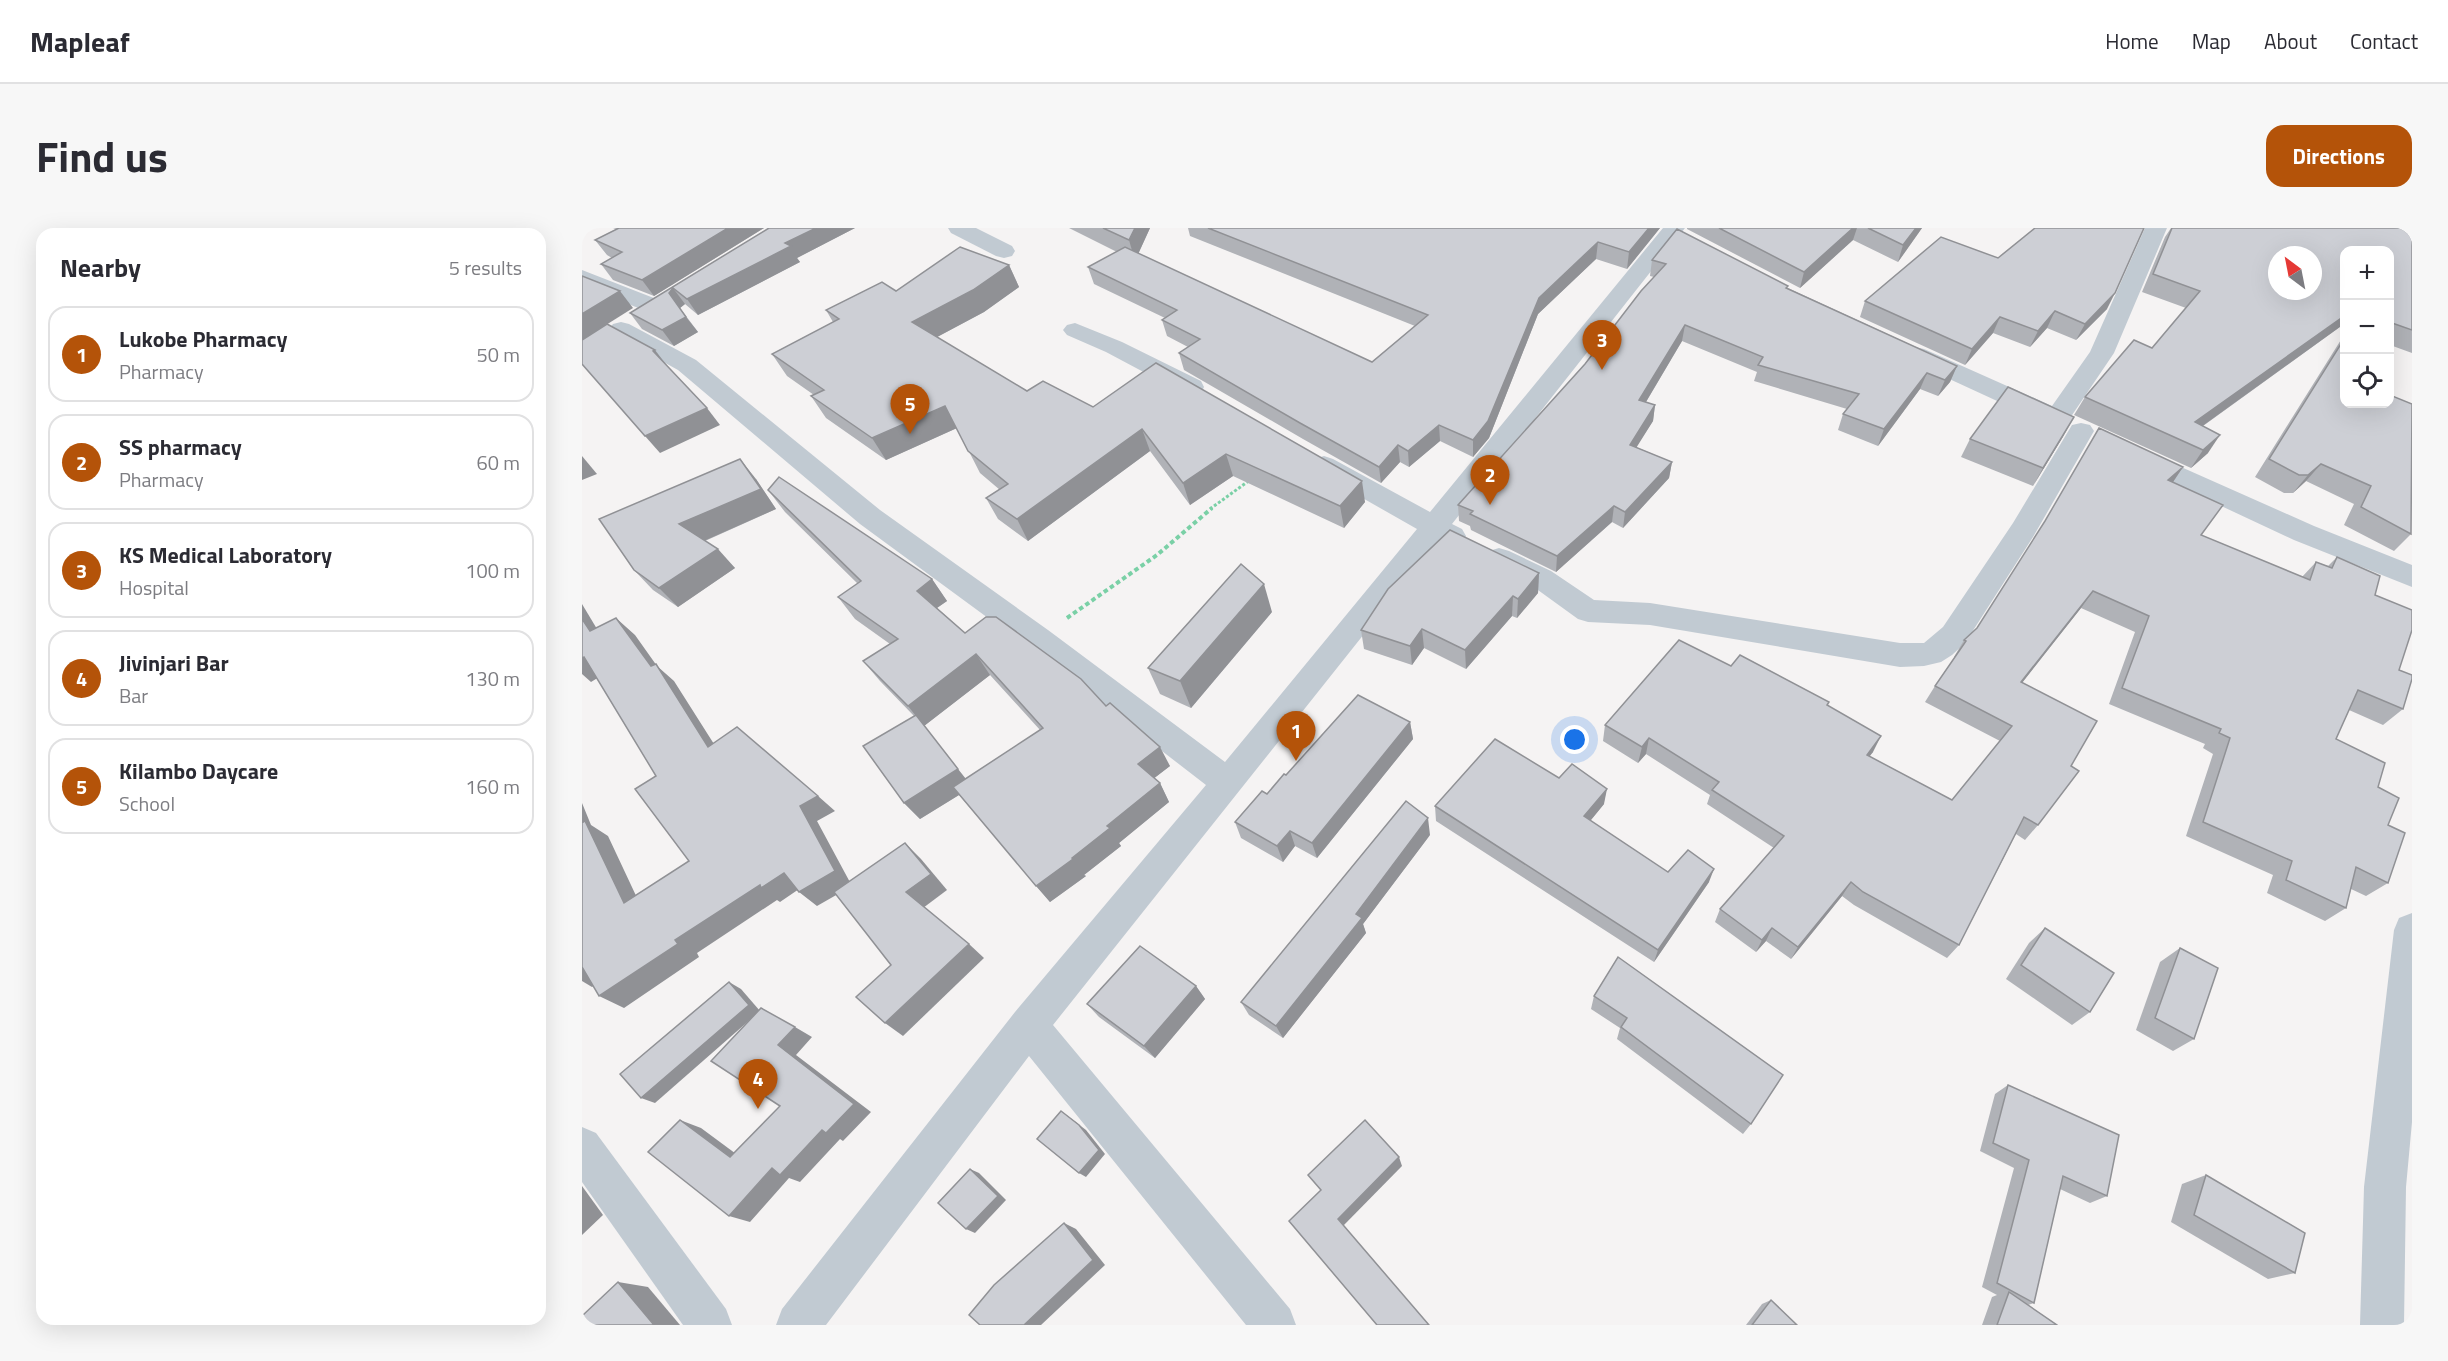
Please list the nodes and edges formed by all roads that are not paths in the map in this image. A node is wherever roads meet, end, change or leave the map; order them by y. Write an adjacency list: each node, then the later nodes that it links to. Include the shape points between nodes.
1 (959, 228): 4 (street)
2 (2156, 228): 11 (street, via 2102,353)
3 (1678, 234): 13 (street)
4 (1004, 251)
5 (582, 277): 7 (street)
6 (675, 295): 7 (street)
7 (656, 307): 15 (street, via 611,335 687,365 870,517)
8 (1075, 330): 10 (street)
9 (1890, 342): 11 (street)
10 (1209, 396)
11 (2088, 434): 13 (street, via 1954,636 1927,656 1900,655 1650,614 1588,611 1541,578); 14 (street, via 2304,533)
12 (1290, 446): 13 (street)
13 (1433, 527): 15 (street)
14 (2412, 576)
15 (1228, 783): 17 (street)
16 (2412, 930): 22 (street, via 2385,1187)
17 (1029, 1025): 20 (street); 21 (street)
18 (582, 1147): 19 (street)
19 (710, 1325)
20 (798, 1325)
21 (1274, 1325)
22 (2382, 1325)

